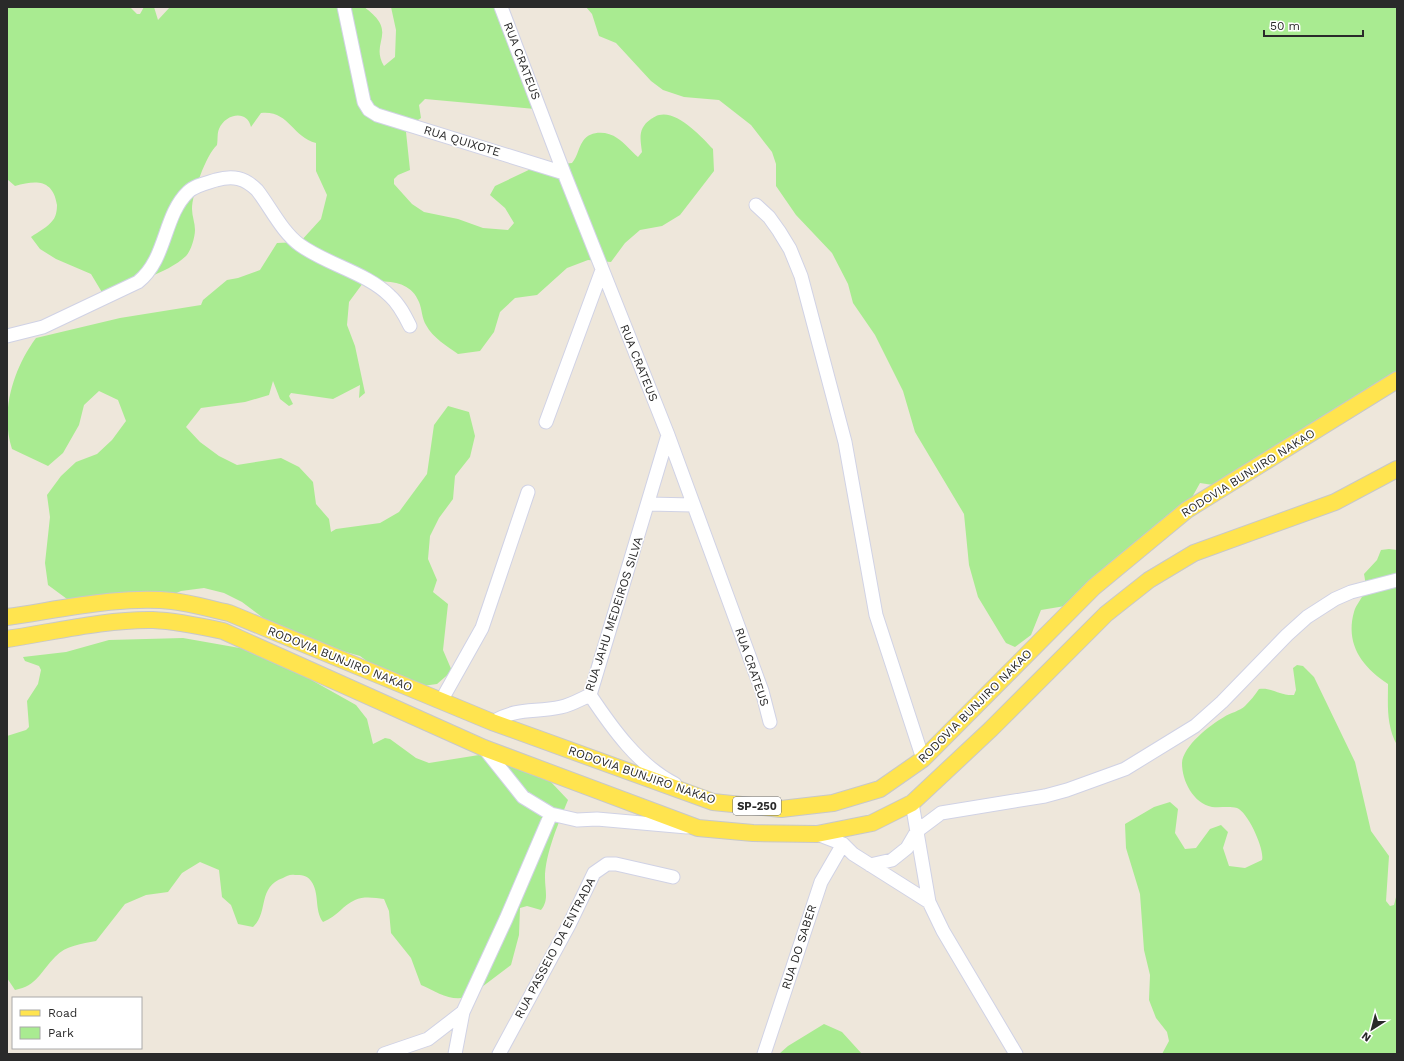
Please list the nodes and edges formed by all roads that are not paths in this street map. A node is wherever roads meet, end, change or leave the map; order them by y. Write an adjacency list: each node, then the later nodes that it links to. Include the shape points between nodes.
1 (344, 7): 3 (street, RUA QUIXOTE, via 364,102 369,110 377,115)
2 (501, 7): 3 (street, RUA CRATEUS)
3 (564, 173): 5 (street, RUA CRATEUS)
4 (756, 205): 25 (street, via 779,231 801,276 845,442 876,615)
5 (602, 270): 11 (street); 12 (street, RUA CRATEUS)
6 (410, 326): 7 (street, via 400,307 374,283 300,245 291,237 257,190 236,177 222,178 197,186 188,192 174,216 154,265 138,282 43,327)
7 (7, 336)
8 (1397, 380): 10 (main road, RODOVIA BUNJIRO NAKAO / SP-250)
9 (1397, 390): 10 (main road)
10 (1371, 396): 25 (main road, RODOVIA BUNJIRO NAKAO / SP-250, via 1187,510 1094,587)
11 (546, 422)
12 (668, 435): 15 (street, RUA JAHU MEDEIROS SILVA); 16 (street, RUA CRATEUS)
13 (1397, 469): 27 (main road, RODOVIA BUNJIRO NAKAO / SP-250, via 1335,502 1194,553 1148,580 1106,614 991,729)
14 (528, 492): 21 (street, via 482,628)
15 (648, 504): 16 (street); 20 (street, RUA JAHU MEDEIROS SILVA)
16 (692, 505): 23 (street, RUA CRATEUS, via 762,691)
17 (1397, 580): 30 (street, via 1351,592 1307,617 1195,726 1124,769 1052,794 941,813)
18 (7, 617): 21 (main road, RODOVIA BUNJIRO NAKAO / SP-250, via 145,600 172,601 198,606 229,613)
19 (7, 639): 24 (main road, RODOVIA BUNJIRO NAKAO / SP-250, via 112,623 153,620 222,631)
20 (590, 696): 22 (street, RUA JAHU MEDEIROS SILVA, via 562,707 522,710); 26 (street, via 612,728 644,761 667,780)
21 (441, 701): 22 (main road, RODOVIA BUNJIRO NAKAO / SP-250)
22 (492, 722): 26 (main road, RODOVIA BUNJIRO NAKAO / SP-250)
23 (770, 722)
24 (484, 748): 28 (street, via 523,797); 29 (main road, RODOVIA BUNJIRO NAKAO / SP-250)
25 (923, 759): 26 (main road, RODOVIA BUNJIRO NAKAO / SP-250, via 880,789 833,803 781,809)
26 (713, 802)
27 (912, 803): 30 (street); 31 (main road, RODOVIA BUNJIRO NAKAO / SP-250, via 872,823)
28 (551, 814): 29 (street, via 577,820 597,819); 36 (street)
29 (698, 828): 31 (main road, RODOVIA BUNJIRO NAKAO / SP-250, via 753,833)
30 (917, 831): 33 (street, via 907,848 892,860); 35 (street)
31 (817, 834): 32 (street)
32 (843, 844): 33 (street); 40 (street, RUA DO SABER, via 821,882)
33 (870, 865): 35 (street)
34 (673, 877): 39 (street, RUA PASSEIO DA ENTRADA, via 616,864 607,864 594,873 569,925)
35 (929, 902): 41 (street, via 943,931)
36 (463, 1012): 37 (street, via 428,1039); 38 (street)
37 (384, 1054)
38 (455, 1054)
39 (499, 1054)
40 (764, 1054)
41 (1016, 1054)

